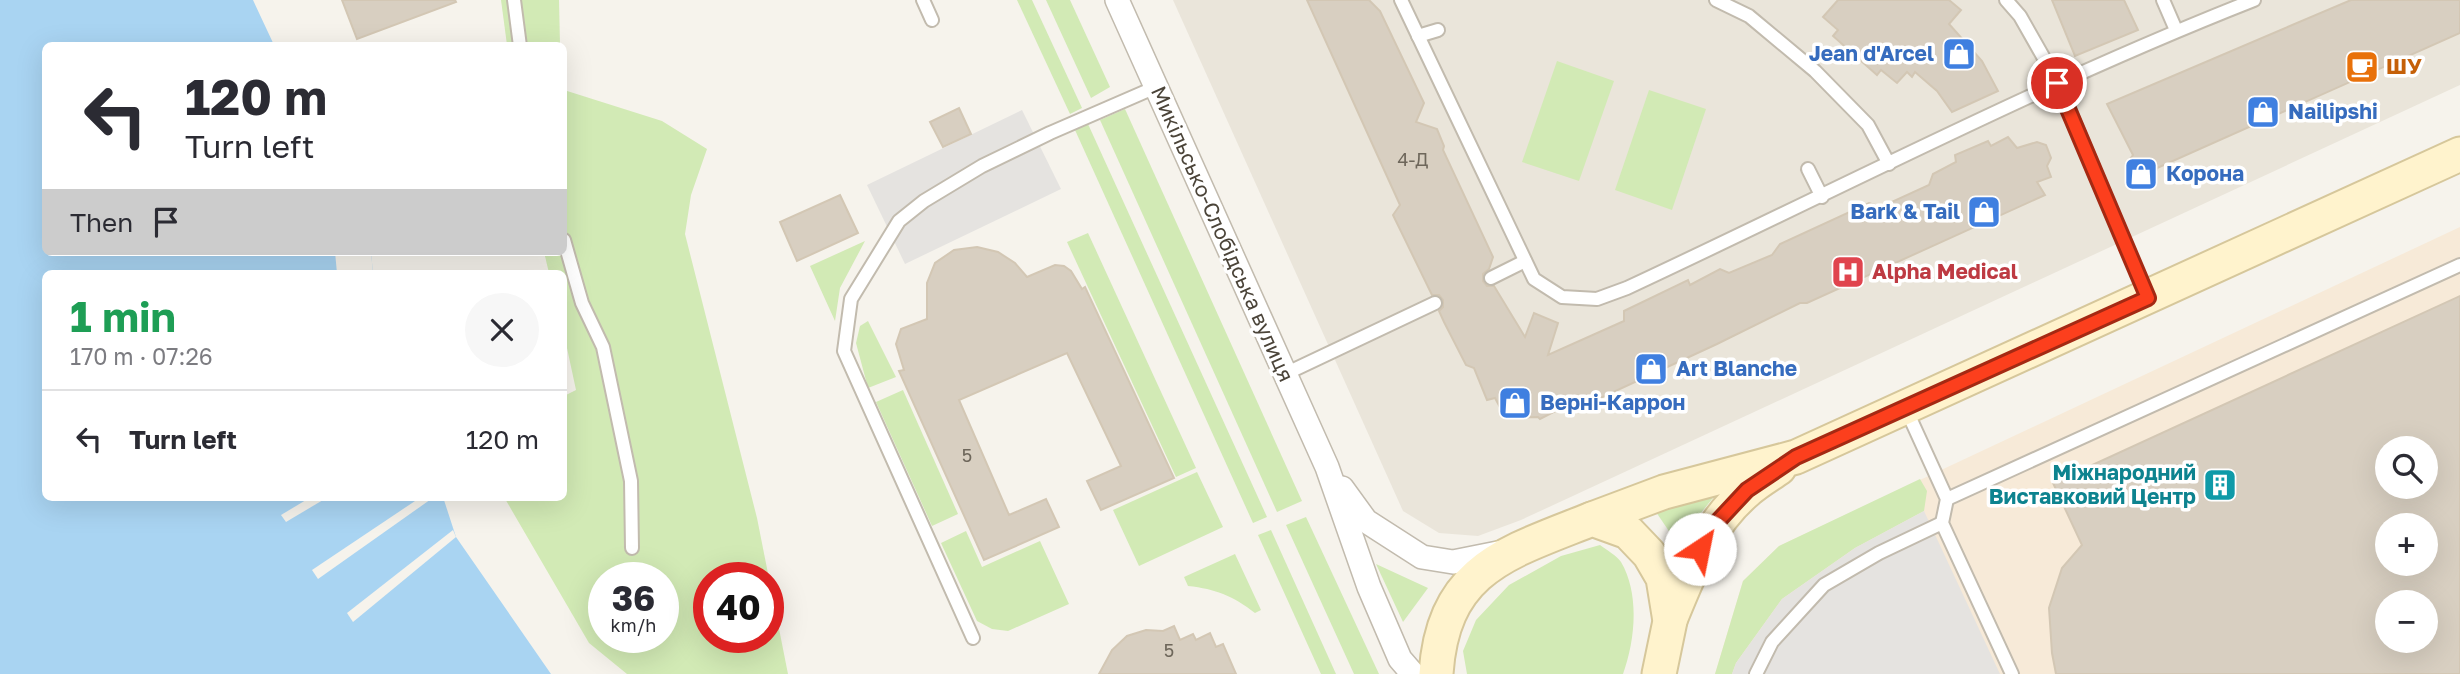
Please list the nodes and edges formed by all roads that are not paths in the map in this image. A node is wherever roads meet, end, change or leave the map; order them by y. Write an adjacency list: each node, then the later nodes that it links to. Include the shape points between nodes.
1 (514, 0): 13 (lane)
2 (923, 0): 9 (lane)
3 (1117, 0): 15 (street, Микільсько-Слобідська вулиця)
4 (1401, 0): 12 (lane)
5 (1716, 0): 17 (lane, via 1749,16 1815,71 1868,125)
6 (2006, 0): 14 (lane, via 2020,16)
7 (2163, 0): 11 (lane)
8 (2254, 0): 11 (lane)
9 (932, 20)
10 (1438, 30): 12 (lane)
11 (2176, 30): 14 (lane)
12 (1418, 37): 21 (lane)
13 (519, 42)
14 (2057, 83): 17 (lane); 24 (lane)
15 (1156, 87): 26 (street, Микільсько-Слобідська вулиця); 36 (lane, via 982,166 924,201 899,221 851,299 844,351)
16 (2460, 154): 24 (street)
17 (1889, 164): 19 (lane)
18 (1808, 169): 19 (lane)
19 (1822, 197): 21 (lane, via 1597,299 1562,297 1534,279)
20 (567, 250): 33 (lane, via 582,303 603,347 631,481)
21 (1525, 261): 23 (lane)
22 (2460, 265): 30 (lane)
23 (1491, 278)
24 (2148, 298): 27 (street)
25 (1435, 303): 26 (lane)
26 (1284, 374): 29 (street, Микільсько-Слобідська вулиця)
27 (1906, 408): 28 (street); 30 (lane)
28 (1796, 457): 31 (street, via 1664,492); 35 (street, via 1747,490 1719,520 1700,549)
29 (1327, 467): 34 (street, Микільсько-Слобідська вулиця, via 1366,521 1422,557 1453,562); 37 (street, Микільсько-Слобідська вулиця, via 1369,587 1400,659)
30 (1947, 499): 32 (lane)
31 (1592, 519): 34 (street); 35 (street, via 1628,532 1649,554 1663,578)
32 (1942, 523): 40 (lane, via 1824,585 1772,642); 41 (lane)
33 (632, 548)
34 (1513, 551): 38 (street, via 1485,568 1448,612 1437,645)
35 (1670, 621): 39 (street)
36 (973, 638)
37 (1413, 674)
38 (1436, 674)
39 (1659, 674)
40 (1756, 674)
41 (2012, 674)

